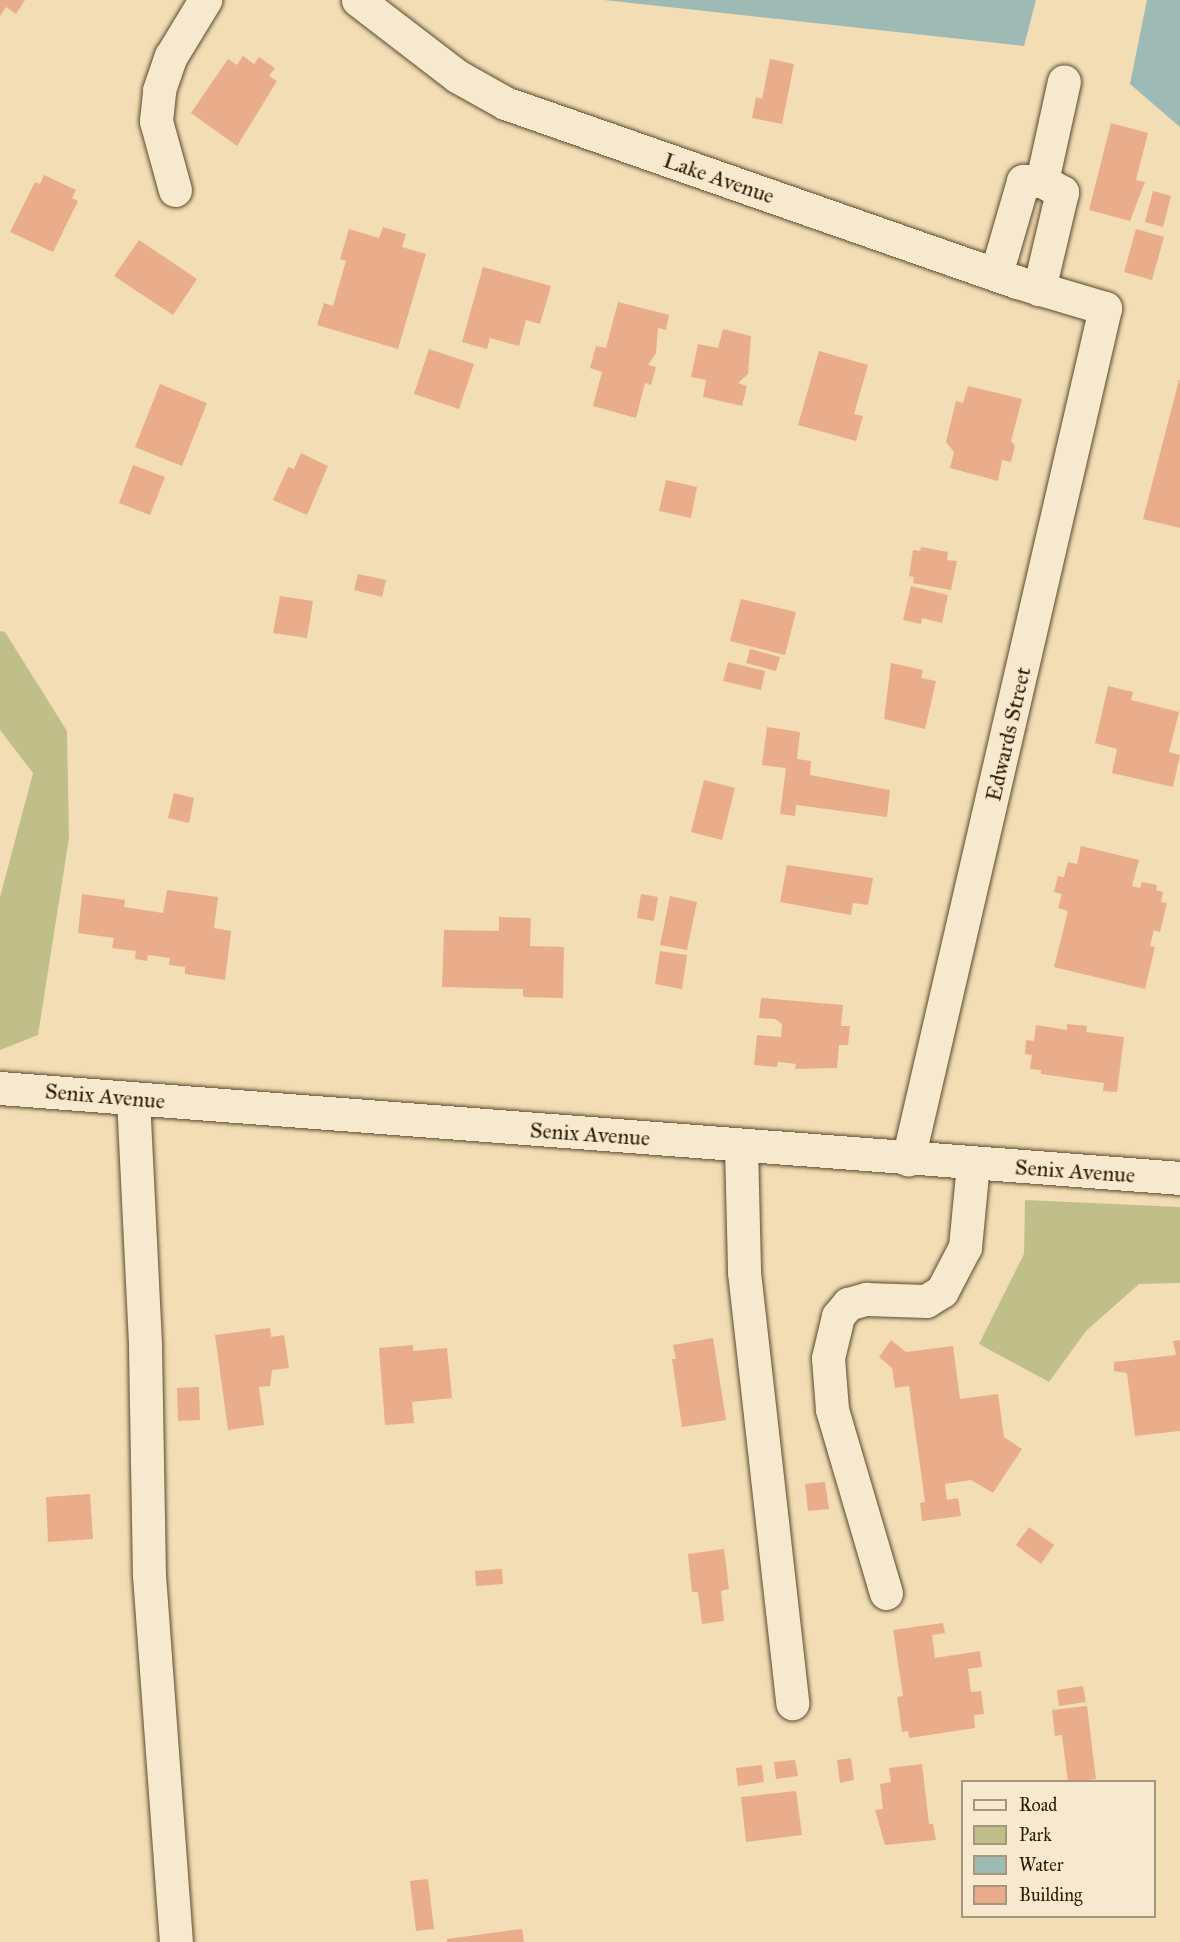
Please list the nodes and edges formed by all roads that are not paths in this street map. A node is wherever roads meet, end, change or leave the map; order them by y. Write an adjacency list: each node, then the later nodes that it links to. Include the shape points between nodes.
1 (205, 0): 5 (street, via 171,56 159,90 156,121)
2 (358, 0): 6 (street, Lake Avenue, via 457,76 506,103)
3 (1064, 81): 4 (street)
4 (1042, 181): 6 (street, via 1023,181); 7 (street, via 1062,192)
5 (175, 190)
6 (996, 274): 7 (street, Lake Avenue)
7 (1039, 289): 8 (street, Lake Avenue)
8 (1105, 308): 12 (street, Edwards Street)
9 (0, 1088): 10 (street, Senix Avenue)
10 (133, 1098): 11 (street, Senix Avenue); 17 (street, via 146,1347 149,1575)
11 (741, 1146): 12 (street, Senix Avenue); 16 (street, via 739,1200 745,1284)
12 (908, 1159): 13 (street, Senix Avenue)
13 (973, 1164): 14 (street, Senix Avenue); 15 (street, via 965,1247 942,1291 926,1301 866,1299 848,1304 838,1316 828,1358 832,1409)
14 (1180, 1178)
15 (886, 1593)
16 (792, 1703)
17 (176, 1942)

